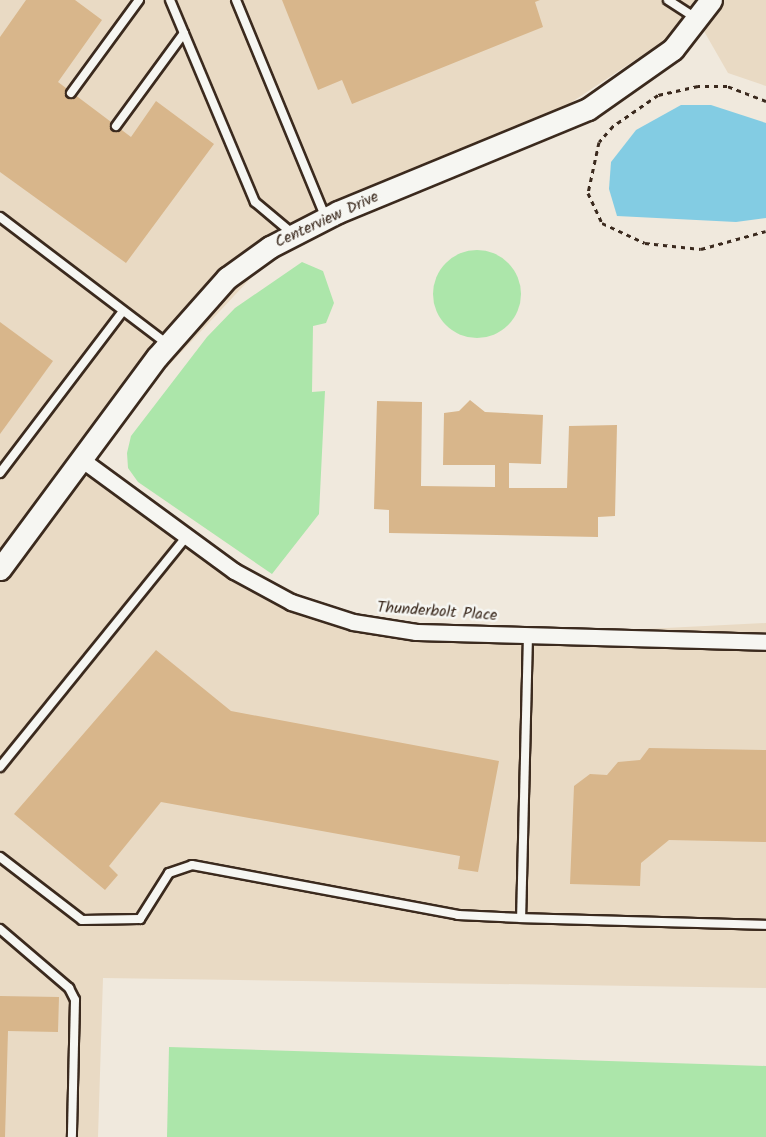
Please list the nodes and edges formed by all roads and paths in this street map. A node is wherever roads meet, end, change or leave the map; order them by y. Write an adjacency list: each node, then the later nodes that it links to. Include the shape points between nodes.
1 (139, 0): 8 (lane)
2 (170, 0): 7 (lane)
3 (236, 0): 12 (lane)
4 (668, 0): 6 (lane)
5 (711, 0): 6 (street, Centerview Drive)
6 (698, 19): 12 (street, Centerview Drive, via 673,49 588,109)
7 (184, 33): 10 (lane); 14 (lane, via 255,202)
8 (71, 93)
9 (766, 101): 13 (path, via 727,86 698,86 658,95 613,126 599,142 588,193 602,223 645,243 701,249)
10 (116, 126)
11 (0, 217): 15 (lane)
12 (326, 218): 14 (street, Centerview Drive)
13 (766, 231)
14 (292, 234): 16 (street, Centerview Drive, via 227,278)
15 (123, 311): 16 (lane); 18 (lane)
16 (167, 344): 17 (street, Centerview Drive)
17 (81, 459): 19 (street, Thunderbolt Place); 20 (street, Centerview Drive)
18 (0, 473)
19 (186, 537): 21 (street, Thunderbolt Place, via 272,593 353,622 416,632); 23 (lane)
20 (0, 569)
21 (528, 635): 22 (street, Thunderbolt Place); 25 (lane)
22 (766, 642)
23 (0, 767)
24 (0, 857): 25 (lane, via 82,920 140,919 169,873 192,865 458,915)
25 (521, 918): 26 (lane)
26 (766, 925)
27 (0, 929): 28 (lane, via 63,982 75,1000)
28 (72, 1137)

